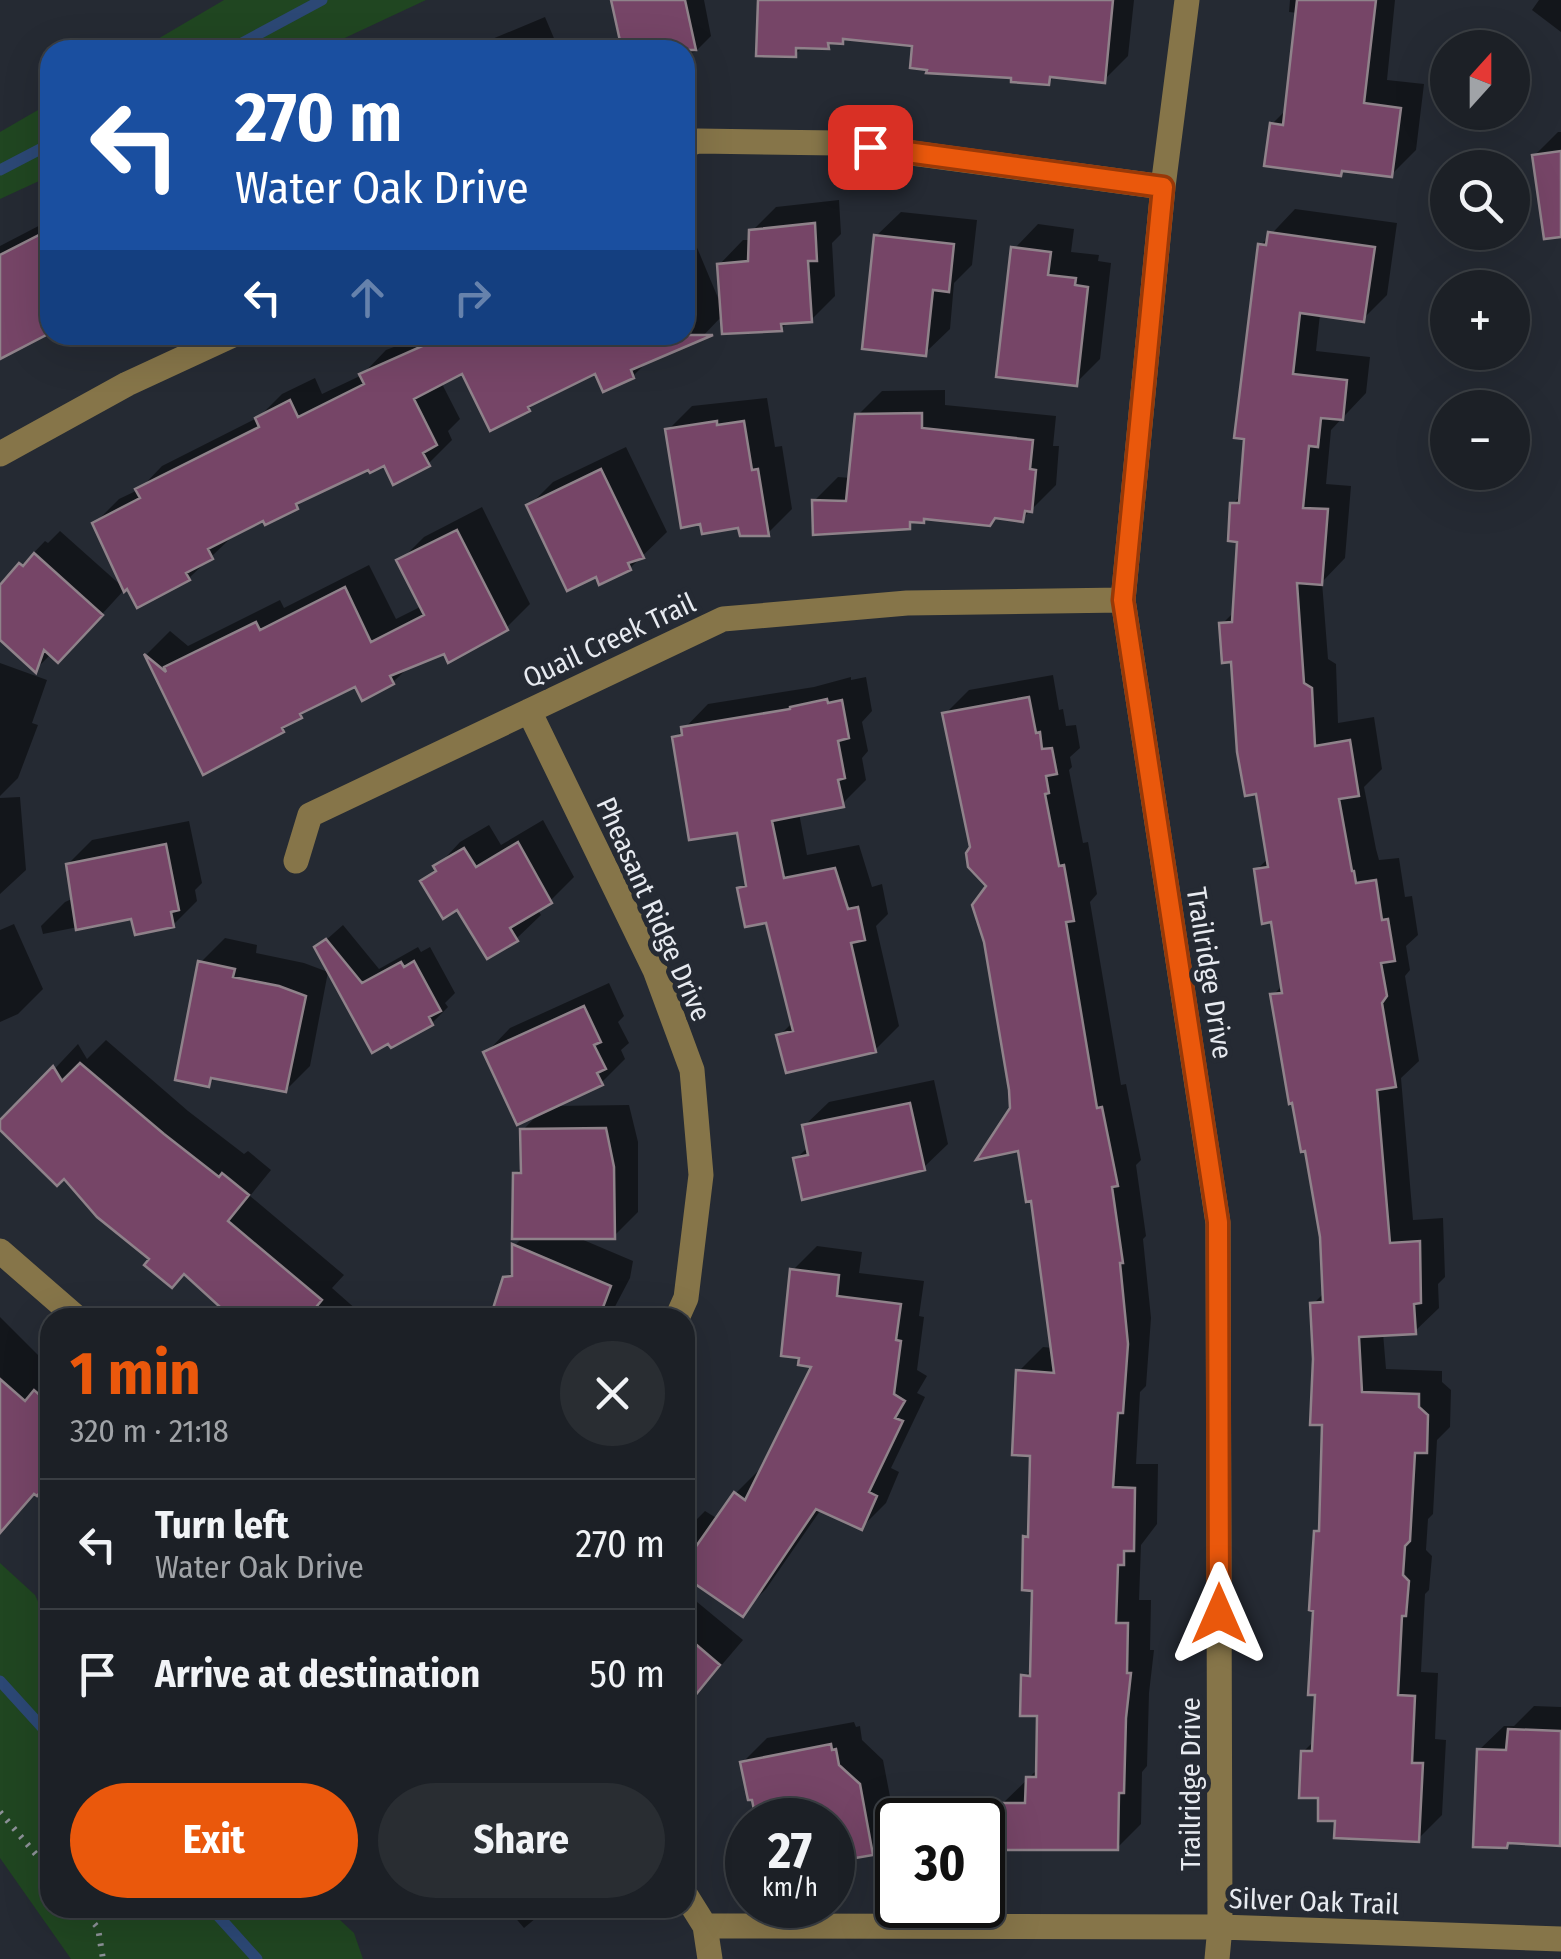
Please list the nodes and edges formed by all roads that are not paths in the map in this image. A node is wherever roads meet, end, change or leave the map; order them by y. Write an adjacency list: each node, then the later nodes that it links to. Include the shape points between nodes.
1 (1187, 0): 3 (street, Trailridge Drive)
2 (695, 142): 3 (street, via 838,142)
3 (1163, 187): 6 (street, Trailridge Drive)
4 (211, 345): 5 (street)
5 (0, 454)
6 (1123, 600): 7 (street, Quail Creek Trail, via 908,603 723,619); 14 (street, Trailridge Drive, via 1218,1222)
7 (529, 711): 8 (street, Quail Creek Trail, via 310,815); 11 (street, Pheasant Ridge Drive, via 655,970 692,1070 701,1174)
8 (296, 860)
9 (0, 1251): 10 (street)
10 (66, 1308)
11 (682, 1308)
12 (695, 1910): 13 (street)
13 (705, 1926): 14 (street, Silver Oak Trail); 16 (street)
14 (1220, 1927): 15 (street, Silver Oak Trail); 17 (street, Trailridge Drive)
15 (1561, 1939)
16 (710, 1959)
17 (1216, 1959)

